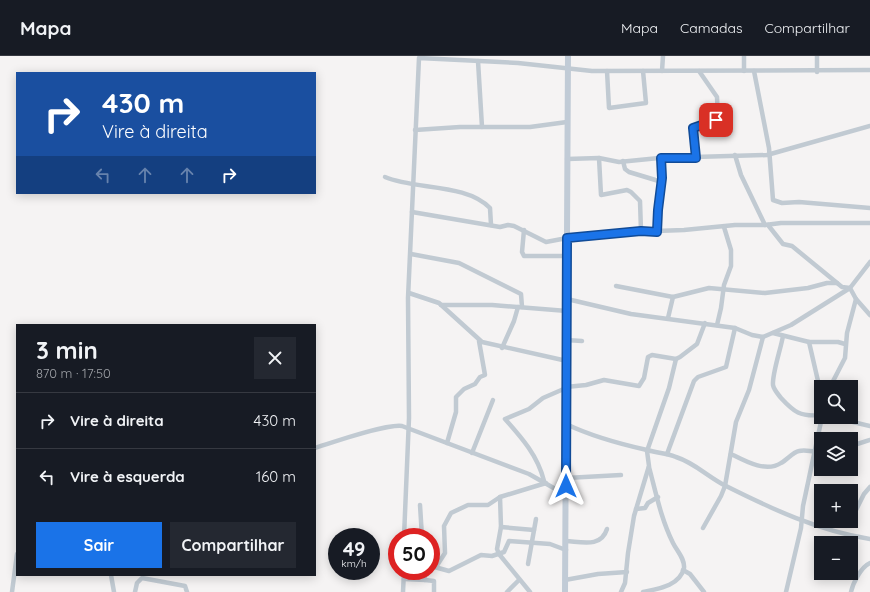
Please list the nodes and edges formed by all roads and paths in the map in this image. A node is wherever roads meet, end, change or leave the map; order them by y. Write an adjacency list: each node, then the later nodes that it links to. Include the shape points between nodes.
1 (568, 56): 7 (main road)
2 (663, 56): 11 (street)
3 (744, 56): 13 (street)
4 (817, 56): 15 (street)
5 (469, 58): 6 (street); 19 (street, via 419,58)
6 (478, 61): 7 (street); 18 (street)
7 (568, 69): 9 (street); 16 (main road)
8 (870, 70): 15 (street)
9 (607, 71): 10 (street); 10 (street, via 609,108 646,103)
10 (643, 71): 11 (street)
11 (662, 71): 12 (street)
12 (699, 71): 13 (street); 24 (street, via 717,97 718,118 693,128)
13 (744, 71): 14 (street)
14 (754, 71): 15 (street); 21 (street)
15 (817, 72)
16 (568, 122): 18 (street, via 530,127); 25 (main road)
17 (870, 126): 21 (street)
18 (482, 127): 19 (street)
19 (415, 130): 29 (street)
20 (735, 155): 21 (street); 24 (street); 34 (street, via 741,175)
21 (769, 155): 30 (street, via 772,197 776,202)
22 (599, 158): 25 (street); 26 (street); 37 (street, via 601,195 627,190 631,192 640,201)
23 (661, 158): 24 (street); 26 (street); 28 (street)
24 (696, 158)
25 (567, 159): 39 (main road)
26 (623, 161): 28 (street, via 625,169 629,172)
27 (385, 178): 29 (street)
28 (662, 182): 38 (street)
29 (412, 183): 31 (street); 33 (street, via 445,189 485,204 491,209)
30 (870, 208)
31 (412, 212): 33 (street); 40 (street)
32 (870, 223): 34 (street, via 780,222)
33 (491, 225): 36 (street, via 508,225)
34 (767, 225): 35 (street); 43 (street, via 783,244 792,246)
35 (724, 227): 38 (street); 46 (street, via 731,250 732,266)
36 (524, 230): 39 (street, via 544,242); 41 (street, via 524,256)
37 (641, 231): 38 (street); 39 (street)
38 (657, 232)
39 (567, 238): 41 (main road)
40 (411, 254): 47 (street); 52 (street, via 451,260 469,266 521,294)
41 (567, 256): 49 (main road)
42 (870, 262): 45 (street)
43 (837, 283): 45 (street); 46 (street, via 765,293)
44 (616, 286): 48 (street)
45 (850, 288): 50 (street); 59 (street, via 791,325)
46 (723, 289): 48 (street, via 702,289); 57 (street, via 722,308)
47 (409, 293): 51 (street); 78 (street)
48 (673, 297): 55 (street)
49 (567, 299): 53 (main road); 55 (street, via 631,314)
50 (856, 299): 54 (street); 66 (street)
51 (441, 305): 52 (street); 63 (street)
52 (520, 307): 53 (street); 67 (street)
53 (567, 311): 62 (main road)
54 (870, 315)
55 (668, 318): 56 (street)
56 (705, 324): 57 (street); 68 (street, via 697,344)
57 (717, 325): 58 (street)
58 (734, 328): 61 (street); 86 (street, via 725,369 703,375 694,381)
59 (773, 333): 60 (street); 61 (street)
60 (783, 336): 65 (street); 74 (street, via 773,385 792,410)
61 (763, 337): 87 (street, via 736,422)
62 (566, 340): 64 (street); 69 (main road)
63 (479, 341): 67 (street); 80 (street, via 485,375 456,397 456,412)
64 (582, 341)
65 (809, 342): 66 (street); 70 (street)
66 (845, 344): 71 (street, via 846,358)
67 (502, 348): 69 (street)
68 (676, 359): 72 (street, via 652,355 648,357 644,378 638,386 604,380); 83 (street, via 669,388)
69 (566, 361): 72 (main road)
70 (818, 380)
71 (834, 380)
72 (566, 387): 76 (main road); 92 (street, via 543,398 529,409 505,419 530,447)
73 (493, 400): 84 (street)
74 (814, 415)
75 (858, 423): 77 (street)
76 (566, 424): 83 (street, via 580,431); 91 (main road)
77 (870, 426)
78 (408, 429): 80 (street); 82 (street, via 395,426); 104 (street)
79 (870, 440): 81 (street)
80 (447, 443): 84 (street)
81 (858, 444)
82 (316, 448)
83 (647, 451): 86 (street); 89 (street)
84 (472, 453): 92 (street)
85 (814, 453): 87 (street, via 797,451 775,466 755,465)
86 (667, 454): 93 (street, via 694,465)
87 (731, 454): 93 (street)
88 (814, 463): 102 (street)
89 (649, 466): 97 (street); 100 (street)
90 (621, 474): 91 (street)
91 (566, 478): 95 (main road)
92 (545, 482): 95 (street); 96 (street)
93 (725, 486): 102 (street); 106 (street)
94 (870, 487): 99 (street)
95 (566, 495): 110 (main road)
96 (500, 497): 103 (street); 114 (street, via 488,505 468,505 449,515 444,526 445,554)
97 (658, 497): 100 (street, via 648,502 645,508); 119 (street, via 664,524 682,559)
98 (420, 505): 105 (street)
99 (858, 506)
100 (636, 509): 120 (street)
101 (536, 519): 108 (street)
102 (802, 521): 109 (street); 138 (street)
103 (501, 527): 108 (street); 113 (street, via 497,546)
104 (404, 528)
105 (421, 528)
106 (703, 528)
107 (607, 529): 110 (street, via 601,540)
108 (534, 530): 111 (street)
109 (870, 539)
110 (566, 541): 112 (main road)
111 (532, 542): 112 (street, via 550,544); 113 (street, via 509,541 505,552); 117 (street)
112 (566, 550): 125 (main road)
113 (499, 554): 118 (street, via 481,556 449,571); 124 (street)
114 (440, 559)
115 (16, 562): 126 (street)
116 (870, 563): 139 (street, via 856,580)
117 (528, 564)
118 (440, 568)
119 (683, 570): 136 (street, via 664,588); 137 (street, via 690,574)
120 (626, 572): 125 (street); 135 (street, via 626,583)
121 (110, 576): 127 (street)
122 (404, 580): 130 (street)
123 (425, 580): 131 (street, via 434,581)
124 (519, 580): 132 (street); 133 (street)
125 (565, 580): 134 (main road)
126 (12, 592)
127 (114, 592)
128 (136, 592): 129 (street, via 137,583 142,578 185,586)
129 (187, 592)
130 (403, 592)
131 (434, 592)
132 (507, 592)
133 (530, 592)
134 (565, 592)
135 (621, 592)
136 (643, 592)
137 (704, 592)
138 (786, 592)
139 (851, 592)

